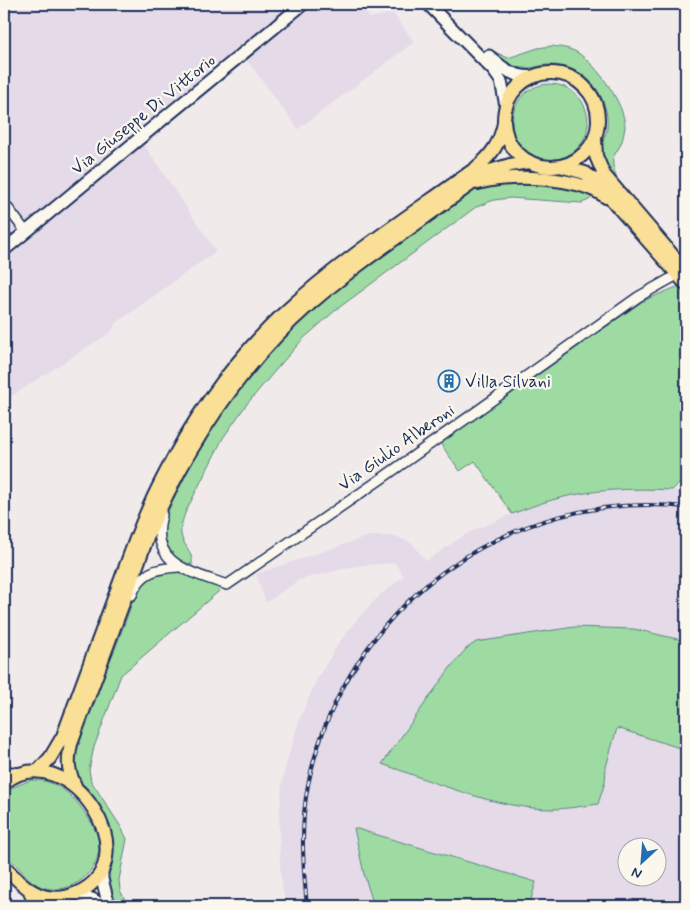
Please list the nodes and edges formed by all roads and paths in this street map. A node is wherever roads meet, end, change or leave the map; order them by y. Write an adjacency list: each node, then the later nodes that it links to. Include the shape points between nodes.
1 (304, 4): 13 (street, Via Giuseppe Di Vittorio)
2 (428, 4): 5 (street, via 494,71 501,81)
3 (437, 4): 4 (street, via 501,66 520,76)
4 (536, 76): 5 (main road, via 517,88); 7 (main road, via 559,74 580,84 588,92 597,114)
5 (506, 106): 6 (main road)
6 (504, 123): 8 (main road, via 509,142); 19 (main road, via 502,137 489,157 339,266 265,333 217,390 178,449 155,494 63,736)
7 (595, 137): 9 (main road, via 581,156); 15 (main road, via 596,156 604,175)
8 (529, 162): 9 (main road); 10 (main road, via 499,168)
9 (560, 166): 12 (main road, via 592,177)
10 (470, 185): 12 (main road, via 511,177 575,183 595,190); 16 (main road, via 309,304 246,371)
11 (4, 203): 13 (street)
12 (618, 207): 15 (main road)
13 (26, 232): 14 (street, Via Giuseppe Di Vittorio)
14 (4, 250)
15 (683, 277): 17 (street, Via Giulio Alberoni, via 638,297 226,585)
16 (193, 446): 17 (street, via 189,463 159,527 162,549); 18 (main road, via 149,533)
17 (179, 567): 18 (street, via 161,568 141,579 134,588 113,646)
18 (104, 655): 23 (main road, via 70,749 69,773)
19 (38, 771): 21 (main road); 23 (main road, via 60,778)
20 (4, 772): 21 (street)
21 (18, 774): 22 (main road)
22 (4, 783)
23 (76, 788): 25 (main road, via 103,826 108,844)
24 (4, 866): 26 (main road)
25 (102, 870): 27 (main road, via 91,883); 31 (street)
26 (30, 891): 28 (main road); 29 (main road)
27 (74, 894): 28 (main road); 30 (street)
28 (57, 902)
29 (35, 906)
30 (103, 906)
31 (109, 906)

